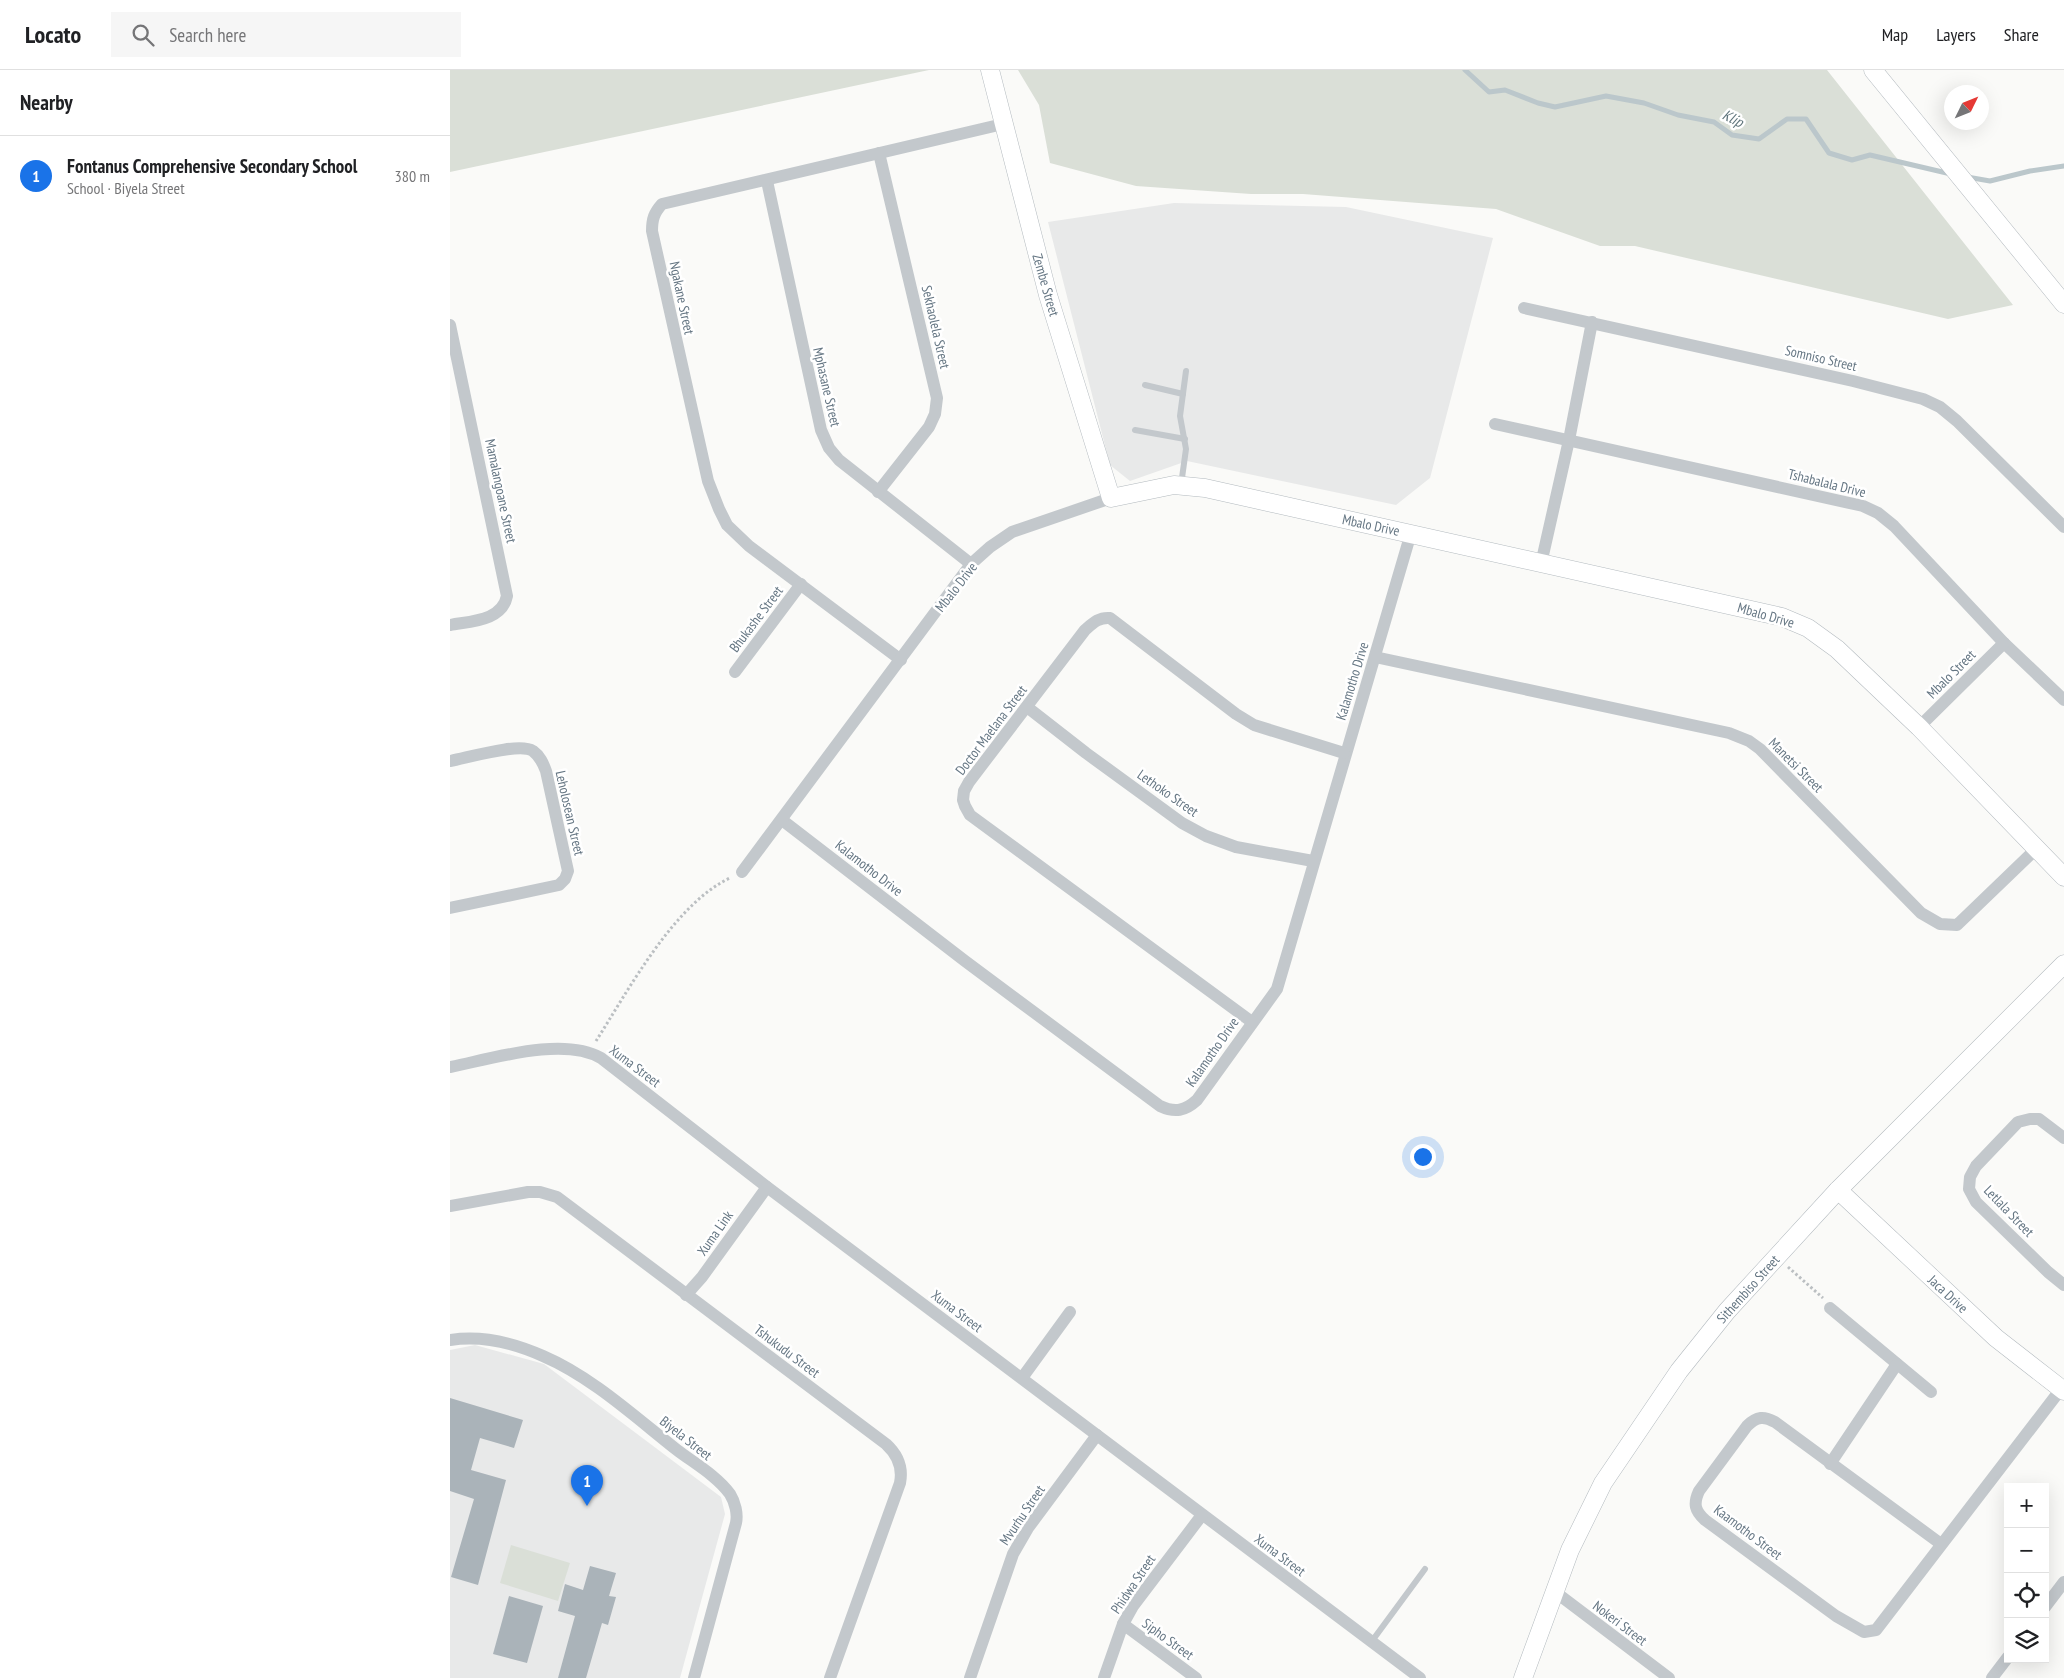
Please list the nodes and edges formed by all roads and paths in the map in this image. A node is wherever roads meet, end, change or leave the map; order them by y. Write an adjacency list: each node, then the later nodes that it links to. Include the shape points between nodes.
1 (990, 70): 3 (street, Zembe Street)
2 (1874, 70): 6 (street)
3 (1003, 124): 4 (street, Ngakane Street); 19 (street, Zembe Street, via 1048,295)
4 (880, 152): 5 (street, Ngakane Street); 18 (street, Sekhaolela Street, via 937,398 929,427)
5 (767, 181): 18 (street, Mphasane Street, via 820,430 839,460); 24 (street, Ngakane Street, via 662,204 653,216 652,231 708,481 719,509 727,525 749,546)
6 (2064, 304)
7 (1524, 308): 8 (street, Somniso Street)
8 (1592, 322): 16 (street); 20 (street, Somniso Street, via 1923,399 1957,421)
9 (450, 325): 25 (street, Mamalangoane Street, via 507,596 498,613)
10 (1186, 371): 12 (lane)
11 (1145, 384): 12 (lane)
12 (1183, 394): 15 (lane, via 1180,416)
13 (1495, 424): 16 (street, Tshabalala Drive)
14 (1135, 430): 15 (lane)
15 (1185, 439): 17 (lane)
16 (1569, 440): 23 (street); 26 (street, Tshabalala Drive, via 1863,506 1894,526)
17 (1181, 486): 19 (street, Mbalo Drive); 21 (street, Mbalo Drive, via 1205,488)
18 (878, 492): 22 (street, Mphasane Street)
19 (1111, 498): 22 (street, Mbalo Drive, via 1012,532)
20 (2064, 527)
21 (1411, 533): 23 (street, Mbalo Drive); 27 (street, Kalamotho Drive)
22 (971, 564): 28 (street, Mbalo Drive)
23 (1541, 564): 32 (street, Mbalo Drive, via 1782,616 1808,628 1837,650)
24 (801, 584): 28 (street, Ngakane Street); 29 (street, Bhukashe Street)
25 (450, 625)
26 (2004, 643): 30 (street, Tshabalala Drive); 32 (street, Mbalo Street)
27 (1375, 657): 33 (street, Kalamotho Drive); 36 (street, Manetsi Street, via 1730,733 1749,741 1921,913 1940,924 1957,925)
28 (901, 660): 35 (street, Mbalo Drive)
29 (735, 672)
30 (2064, 700)
31 (1027, 707): 33 (street, Doctor Maelana Street, via 1085,630 1094,622 1110,618 1254,725); 37 (street, Lethoko Street, via 1182,823 1206,836 1236,847); 42 (street, Doctor Maelana Street, via 964,791 965,806 970,815)
32 (1918, 728): 36 (street, Mbalo Drive)
33 (1344, 753): 37 (street, Kalamotho Drive)
34 (450, 761): 40 (street, Leholosean Street, via 519,748 531,750 540,758 546,771 568,871 559,885)
35 (782, 820): 38 (street, Mbalo Drive); 42 (street, Kalamotho Drive, via 964,961 1167,1109 1176,1112 1196,1100)
36 (2037, 848): 39 (street, Mbalo Drive)
37 (1313, 860): 42 (street, Kalamotho Drive, via 1277,989)
38 (742, 872): 43 (path, via 719,883 692,906 640,969)
39 (2064, 877)
40 (450, 908)
41 (2064, 964): 47 (street, Sithembiso Street)
42 (1252, 1022)
43 (589, 1052): 44 (street, Xuma Street, via 566,1048 540,1049); 46 (street, Xuma Street, via 607,1062)
44 (450, 1067)
45 (2064, 1138): 50 (street, Letlala Street, via 2039,1119 2018,1122 1976,1166 1969,1188 1976,1202)
46 (767, 1187): 51 (street, Xuma Link); 56 (street, Xuma Street)
47 (1838, 1190): 49 (street, Sithembiso Street); 57 (street, Jaca Drive, via 1996,1338)
48 (450, 1206): 51 (street, Tshukudu Street, via 528,1192 552,1195)
49 (1776, 1257): 52 (path); 65 (street, Sithembiso Street, via 1679,1372 1608,1475 1570,1550)
50 (2064, 1285)
51 (686, 1295): 71 (street, Tshukudu Street, via 886,1444 899,1462 900,1483)
52 (1830, 1308): 55 (street)
53 (1070, 1312): 56 (street)
54 (450, 1340): 70 (street, Biyela Street, via 496,1341 555,1361 604,1394 731,1495 736,1523)
55 (1897, 1364): 58 (street); 60 (street)
56 (1022, 1378): 59 (street, Xuma Street)
57 (2062, 1390): 62 (street, Kaamotho Street)
58 (1931, 1392)
59 (1098, 1435): 61 (street, Xuma Street); 72 (street, Mvurhu Street, via 1028,1528 1013,1554)
60 (1830, 1464): 62 (street, Kaamotho Street); 62 (street, Kaamotho Street, via 1775,1422 1765,1417 1756,1418 1699,1492 1695,1508 1720,1531 1836,1616 1864,1632 1876,1630)
61 (1202, 1514): 67 (street, Phidwa Street, via 1144,1590); 68 (street, Xuma Street)
62 (1941, 1544)
63 (1425, 1569): 68 (lane)
64 (2064, 1582): 66 (street)
65 (1554, 1591): 76 (street, Sithembiso Street); 77 (street, Nokeri Street)
66 (2049, 1602)
67 (1123, 1624): 73 (street, Phidwa Street); 74 (street, Sipho Street)
68 (1372, 1642): 75 (street, Xuma Street)
69 (2004, 1662): 78 (street)
70 (694, 1678)
71 (830, 1678)
72 (970, 1678)
73 (1104, 1678)
74 (1196, 1678)
75 (1420, 1678)
76 (1523, 1678)
77 (1669, 1678)
78 (1992, 1678)

